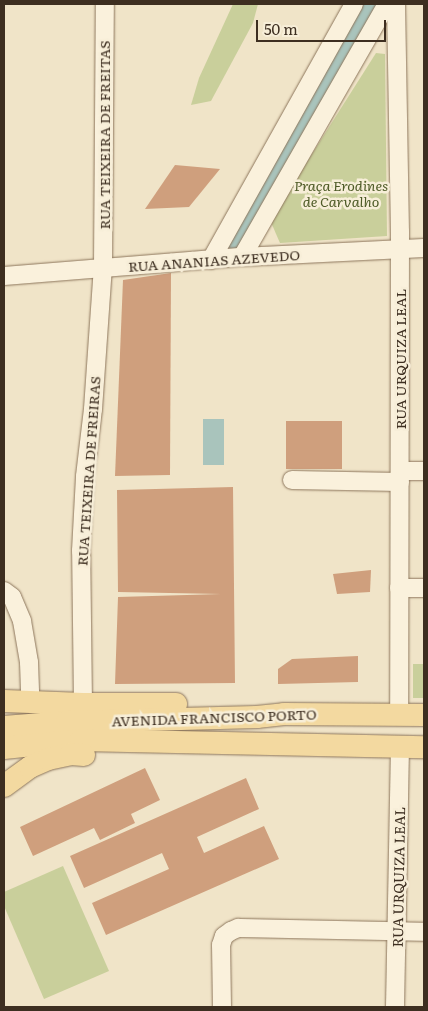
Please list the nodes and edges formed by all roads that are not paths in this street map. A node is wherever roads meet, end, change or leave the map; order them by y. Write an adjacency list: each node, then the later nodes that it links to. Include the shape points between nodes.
1 (105, 4): 9 (street, RUA TEIXEIRA DE FREITAS)
2 (354, 4): 8 (street)
3 (387, 4): 7 (street)
4 (396, 4): 6 (street, RUA URQUIZA LEAL)
5 (424, 248): 6 (street, RUA ANANIAS AZEVEDO)
6 (400, 251): 7 (street, RUA ANANIAS AZEVEDO); 12 (street, RUA URQUIZA LEAL)
7 (242, 257): 8 (street, RUA ANANIAS AZEVEDO)
8 (211, 260): 9 (street, RUA ANANIAS AZEVEDO)
9 (103, 267): 10 (street, RUA ANANIAS AZEVEDO); 20 (street, RUA TEIXEIRA DE FREIRAS, via 81,551)
10 (4, 276)
11 (424, 472): 12 (street)
12 (400, 476): 13 (street); 14 (street, RUA URQUIZA LEAL)
13 (292, 480)
14 (400, 588): 15 (street); 22 (street, RUA URQUIZA LEAL)
15 (424, 588)
16 (4, 592): 18 (street, via 12,597 22,620)
17 (4, 688): 18 (main road)
18 (37, 700): 19 (main road); 20 (main road)
19 (4, 701)
20 (83, 704): 21 (main road, via 201,704)
21 (284, 714): 22 (main road, AVENIDA FRANCISCO PORTO); 24 (main road, AVENIDA FRANCISCO PORTO)
22 (399, 715): 23 (main road, AVENIDA FRANCISCO PORTO)
23 (424, 715)
24 (4, 727)
25 (321, 744): 26 (main road, AVENIDA FRANCISCO PORTO); 27 (main road, AVENIDA FRANCISCO PORTO, via 80,740); 29 (main road, via 245,756 70,754 30,767)
26 (400, 747): 28 (main road, AVENIDA FRANCISCO PORTO); 30 (street, RUA URQUIZA LEAL)
27 (4, 748)
28 (424, 748)
29 (4, 785)
30 (398, 932): 31 (street); 32 (street, via 238,928 224,936 221,945); 33 (street, RUA URQUIZA LEAL)
31 (424, 932)
32 (222, 1007)
33 (395, 1007)

